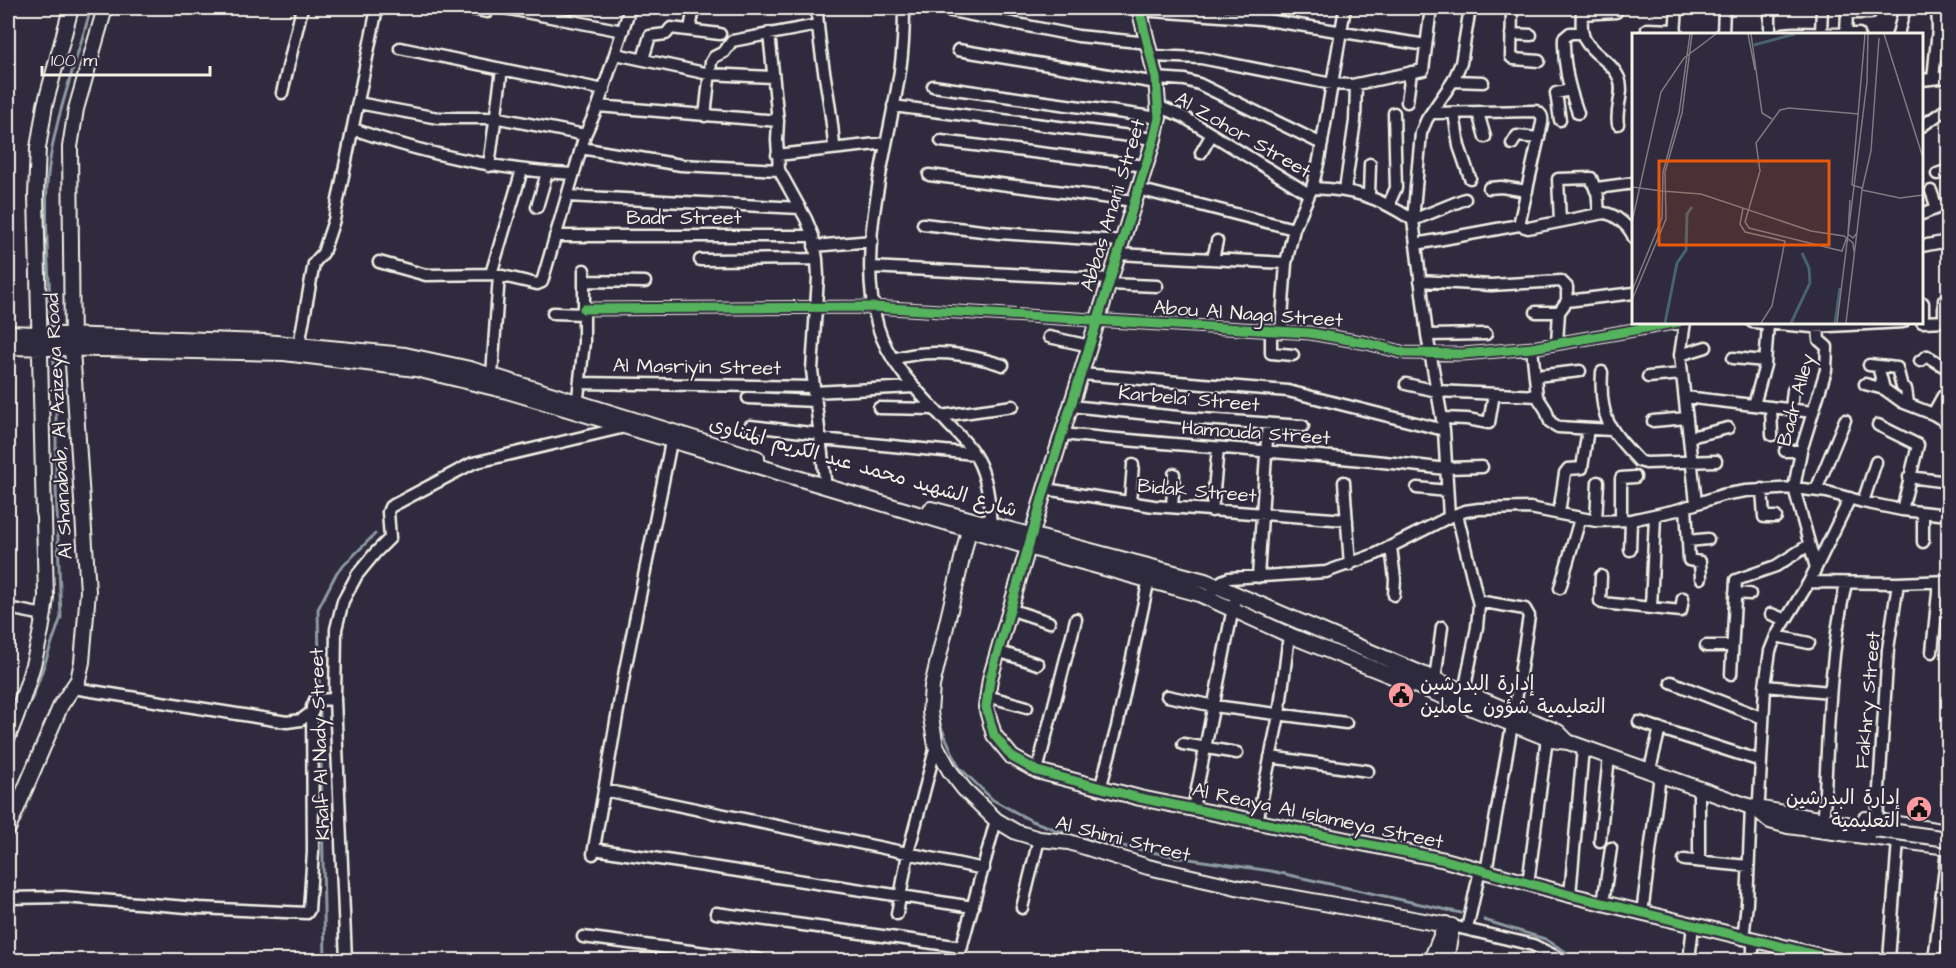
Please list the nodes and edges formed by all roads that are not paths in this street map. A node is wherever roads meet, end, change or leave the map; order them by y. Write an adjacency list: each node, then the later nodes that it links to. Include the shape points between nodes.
1 (71, 8): 175 (street, Al Shanabab, Al Azizeya Road, via 50,83 38,148 35,232)
2 (105, 8): 176 (street, Al Shanabab, Al Azizeya Road, via 76,110 70,147)
3 (302, 8): 64 (street)
4 (377, 8): 68 (street)
5 (466, 8): 6 (street, via 487,12)
6 (489, 8)
7 (504, 8): 30 (street)
8 (630, 8): 30 (street)
9 (694, 8): 28 (street)
10 (817, 8): 27 (street)
11 (904, 8): 70 (street, via 902,57)
12 (936, 8): 46 (street)
13 (1345, 8): 31 (street)
14 (1431, 8): 43 (street)
15 (1470, 8): 57 (street, via 1464,54)
16 (1512, 8): 41 (street)
17 (1677, 8): 32 (street)
18 (1724, 8): 35 (street)
19 (1770, 8): 36 (street)
20 (1822, 8): 37 (street)
21 (1871, 8): 38 (street, via 1870,13 1847,13)
22 (1905, 8): 39 (street)
23 (1937, 8): 56 (street, via 1938,29)
24 (1140, 9): 31 (street); 46 (street, Abbas Anani Street)
25 (1582, 11): 26 (street); 34 (street)
26 (1616, 12)
27 (818, 25): 33 (street); 95 (street)
28 (690, 29): 40 (street); 48 (street, via 671,28 666,34 650,36)
29 (1647, 29): 32 (street)
30 (623, 31): 47 (street)
31 (1341, 31): 43 (street); 59 (street)
32 (1676, 32)
33 (769, 33): 52 (street, via 732,41 714,57); 53 (street)
34 (1583, 33): 63 (street, via 1570,33 1564,39); 66 (street, via 1586,42 1617,75)
35 (1723, 33)
36 (1770, 33)
37 (1821, 33): 38 (street)
38 (1846, 33)
39 (1898, 33)
40 (720, 34)
41 (1511, 34): 42 (street); 49 (street, via 1514,60)
42 (1531, 35)
43 (1426, 45): 51 (street, via 1423,70)
44 (400, 48): 50 (street)
45 (958, 50): 55 (street)
46 (1150, 50): 55 (street, Abbas Anani Street); 59 (street)
47 (616, 54): 48 (street); 62 (street)
48 (643, 60): 52 (street)
49 (1539, 61)
50 (502, 69): 62 (street); 79 (street)
51 (1411, 72): 60 (street); 67 (street)
52 (709, 74): 53 (street); 78 (street)
53 (773, 77): 81 (street)
54 (1948, 77): 56 (street)
55 (1157, 80): 72 (street, Abbas Anani Street); 92 (street, via 1178,78 1199,84)
56 (1927, 80)
57 (1453, 81): 58 (street); 74 (street)
58 (1484, 82)
59 (1332, 84): 60 (street); 92 (street)
60 (1356, 85): 111 (street)
61 (933, 86): 72 (street, Al Zohor Street)
62 (604, 90): 69 (street)
63 (1570, 90): 77 (street); 80 (street, via 1556,93)
64 (282, 93)
65 (1632, 93): 66 (street)
66 (1620, 97): 82 (street)
67 (1407, 102)
68 (358, 103): 79 (street, via 438,118); 84 (street)
69 (598, 106): 78 (street); 86 (street)
70 (893, 106): 89 (street); 91 (street)
71 (1948, 108): 83 (street)
72 (1158, 112): 85 (street, Al Zohor Street, via 1179,115); 89 (street, Abbas Anani Street)
73 (1394, 113): 121 (street, via 1396,188)
74 (1432, 113): 75 (street); 127 (street, via 1421,134)
75 (1454, 113): 76 (street); 108 (street, via 1459,146)
76 (1478, 113): 87 (street); 88 (street, via 1536,111 1543,118)
77 (1578, 113)
78 (705, 116): 81 (street)
79 (495, 118): 86 (street); 99 (street)
80 (1560, 120)
81 (778, 121): 97 (street)
82 (1618, 124)
83 (1923, 125)
84 (353, 129): 99 (street, via 444,157); 178 (street, via 334,220 323,253 314,262)
85 (1212, 134): 96 (street); 112 (street, Al Zohor Street)
86 (585, 135): 94 (street)
87 (1485, 137)
88 (1539, 138): 93 (street, via 1517,136); 113 (street)
89 (1154, 139): 100 (street, Abbas Anani Street)
90 (941, 141): 100 (street)
91 (886, 143): 95 (street); 135 (street)
92 (1322, 144): 112 (street)
93 (1512, 144)
94 (581, 148): 102 (street, via 681,165); 105 (street)
95 (834, 148): 97 (street)
96 (1202, 153)
97 (777, 155): 102 (street)
98 (1370, 164): 118 (street)
99 (489, 166): 101 (street)
100 (1146, 166): 116 (street, Abbas Anani Street)
101 (522, 170): 104 (street); 147 (street)
102 (779, 170): 123 (street)
103 (1948, 170): 106 (street)
104 (547, 173): 105 (street); 122 (street)
105 (573, 174): 117 (street)
106 (1938, 174)
107 (929, 175): 116 (street)
108 (1470, 178)
109 (1632, 183): 114 (street, via 1599,187)
110 (1489, 188): 113 (street)
111 (1345, 190): 112 (street); 118 (street)
112 (1311, 191): 131 (street)
113 (1527, 191): 130 (street)
114 (1596, 191): 125 (street); 128 (street, via 1591,178 1558,179)
115 (1931, 191): 124 (street)
116 (1136, 195): 131 (street); 140 (street, Abbas Anani Street)
117 (567, 196): 123 (street); 133 (street)
118 (1369, 196): 121 (street)
119 (1465, 199): 127 (street)
120 (1948, 204): 124 (street)
121 (1391, 206): 127 (street)
122 (537, 207)
123 (800, 208): 134 (street)
124 (1937, 208): 126 (street)
125 (1599, 213): 128 (street); 132 (street, via 1609,213)
126 (1923, 214)
127 (1413, 220): 138 (street)
128 (1560, 221): 130 (street, via 1528,228)
129 (923, 224): 140 (street)
130 (1519, 225): 138 (street)
131 (1294, 229): 145 (street)
132 (1632, 234)
133 (555, 236): 134 (street, Badr Street); 147 (street, via 542,282)
134 (814, 241): 135 (street, Badr Street); 141 (street)
135 (872, 241): 146 (street)
136 (1217, 241): 142 (street)
137 (1948, 241): 139 (street)
138 (1416, 244): 149 (street)
139 (1923, 246)
140 (1119, 248): 142 (street); 148 (street, Abbas Anani Street)
141 (817, 259): 143 (street); 156 (street)
142 (1213, 259): 145 (street)
143 (700, 260)
144 (379, 262): 147 (street, via 426,275)
145 (1286, 262): 170 (street)
146 (870, 267): 148 (street); 155 (street)
147 (495, 275): 196 (street)
148 (1109, 281): 151 (street); 161 (street, Abbas Anani Street)
149 (1420, 281): 154 (street, via 1491,285 1561,281 1567,286); 173 (street)
150 (645, 282): 157 (street, via 584,275)
151 (1157, 286)
152 (1632, 293): 154 (street)
153 (1944, 300): 162 (street)
154 (1567, 301): 159 (street)
155 (873, 307): 156 (street, Abou Al Naga Street); 161 (street, Abou Al Naga Street); 187 (street)
156 (816, 309): 157 (street, Abou Al Naga Street); 206 (street)
157 (584, 311): 160 (street, Abou Al Naga Street); 199 (street)
158 (1536, 312): 159 (street)
159 (1559, 312): 177 (street)
160 (553, 313)
161 (1097, 321): 170 (street, Abou Al Naga Street); 179 (street, Abbas Anani Street)
162 (1946, 321): 163 (street)
163 (1923, 322)
164 (1663, 324): 177 (street, Abou Al Naga Street)
165 (1684, 324): 185 (street)
166 (1768, 324): 168 (street); 188 (street)
167 (1834, 324): 169 (street)
168 (1797, 325): 169 (street)
169 (1818, 326): 221 (street, Badr Alley, via 1819,340 1828,351)
170 (1276, 331): 183 (street, Abou Al Naga Street, via 1338,337 1394,351); 184 (street, via 1271,353)
171 (8, 333): 175 (street)
172 (1486, 334): 173 (street)
173 (1427, 335): 183 (street)
174 (1049, 337): 179 (street)
175 (39, 342): 176 (street, شارع الشهيد محمد عبد الكريم المتناوى); 180 (street); 315 (street, Al Shanabab, Al Azizeya Road)
176 (72, 343): 178 (street, شارع الشهيد محمد عبد الكريم المتناوى); 214 (street, شارع الشهيد محمد عبد الكريم المتناوى, via 355,360 416,369); 332 (street, Al Shanabab, Al Azizeya Road, via 87,591 82,662)
177 (1557, 343): 182 (street, Abou Al Naga Street)
178 (299, 345): 196 (street, شارع الشهيد محمد عبد الكريم المتناوى, via 427,359)
179 (1089, 346): 194 (street, Abbas Anani Street)
180 (8, 347)
181 (1706, 347): 185 (street)
182 (1532, 348): 183 (street, Abou Al Naga Street); 197 (street)
183 (1430, 354): 205 (street)
184 (1293, 355)
185 (1680, 355): 195 (street)
186 (1733, 358): 188 (street)
187 (892, 359): 190 (street, via 934,352 979,357); 202 (street)
188 (1765, 361): 213 (street)
189 (1920, 361): 191 (street, via 1928,357)
190 (1003, 365)
191 (1948, 369)
192 (1580, 371): 197 (street)
193 (1602, 372): 235 (street, via 1602,401)
194 (1081, 374): 216 (street, Abbas Anani Street); 228 (street, via 1288,391)
195 (1682, 374): 198 (street); 210 (street)
196 (492, 375): 214 (street, شارع الشهيد محمد عبد الكريم المتناوى)
197 (1536, 376): 208 (street)
198 (1648, 377)
199 (581, 383): 206 (street, Al Masriyin Street); 214 (street)
200 (1406, 384): 205 (street)
201 (1865, 384): 204 (street)
202 (914, 387): 206 (street); 220 (street)
203 (1793, 390): 219 (street)
204 (1884, 390): 212 (street); 212 (street, via 1874,365 1897,368)
205 (1437, 391): 207 (street); 228 (street)
206 (814, 394): 211 (street); 238 (street)
207 (1494, 394): 208 (street); 228 (street, via 1489,423 1467,419)
208 (1537, 396): 234 (street, via 1553,425)
209 (1943, 396): 222 (street)
210 (1685, 397): 213 (street); 223 (street)
211 (748, 398)
212 (1908, 403): 222 (street)
213 (1754, 405): 217 (street)
214 (577, 406): 230 (street, شارع الشهيد محمد عبد الكريم المتناوى); 252 (street, شارع الشهيد محمد عبد الكريم المتناوى)
215 (1013, 406): 220 (street)
216 (1071, 406): 227 (street, Karbela' Street); 236 (street, Abbas Anani Street)
217 (1771, 407): 219 (street); 237 (street)
218 (879, 408): 220 (street)
219 (1791, 409): 221 (street)
220 (937, 412): 245 (street)
221 (1813, 412): 243 (street, Badr Alley)
222 (1933, 414): 226 (street)
223 (1687, 418): 225 (street); 239 (street)
224 (1845, 420): 264 (street)
225 (1653, 421)
226 (1948, 423)
227 (1268, 424): 232 (street, Karbela' Street); 244 (street)
228 (1444, 424): 251 (street)
229 (1878, 425): 255 (street, via 1918,445)
230 (625, 426): 240 (street, شارع الشهيد محمد عبد الكريم المتناوى); 337 (street, Khalf Al Nady Street, via 473,462 390,507 390,538 357,575 339,615 334,643)
231 (750, 426): 238 (street)
232 (1303, 426)
233 (1728, 428): 239 (street)
234 (1588, 429): 235 (street); 273 (street, via 1582,468 1565,473)
235 (1611, 430): 247 (street, via 1640,461)
236 (1063, 434): 241 (street, Hamouda Street); 262 (street, Abbas Anani Street)
237 (1772, 435)
238 (820, 437): 245 (street); 256 (street)
239 (1690, 437): 247 (street)
240 (671, 441): 252 (street, شارع الشهيد محمد عبد الكريم المتناوى); 363 (street)
241 (1218, 448): 244 (street, Hamouda Street); 272 (street)
242 (1785, 451): 243 (street)
243 (1801, 451): 261 (street, Badr Alley)
244 (1267, 452): 251 (street, Hamouda Street); 275 (street)
245 (974, 454): 285 (street, via 985,479)
246 (1716, 461): 247 (street)
247 (1692, 462): 269 (street)
248 (1876, 462): 268 (street)
249 (1133, 465): 267 (street)
250 (1482, 467): 251 (street, Hamouda Street)
251 (1446, 468): 265 (street)
252 (782, 470): 256 (street, شارع الشهيد محمد عبد الكريم المتناوى); 284 (street, شارع الشهيد محمد عبد الكريم المتناوى)
253 (1174, 474): 270 (street)
254 (1635, 477): 282 (street, via 1621,478)
255 (1909, 477): 259 (street); 271 (street)
256 (825, 479): 284 (street, شارع الشهيد محمد عبد الكريم المتناوى)
257 (1344, 482): 281 (street)
258 (1598, 482): 283 (street)
259 (1948, 482)
260 (1417, 488): 265 (street)
261 (1794, 488): 263 (street); 264 (street); 290 (street)
262 (1045, 489): 267 (street, Bidak Street); 288 (street, Abbas Anani Street)
263 (1762, 489): 269 (street); 279 (street, via 1764,517)
264 (1816, 490): 266 (street)
265 (1447, 491): 276 (street)
266 (1850, 498): 268 (street); 294 (street)
267 (1130, 502): 270 (street, Bidak Street)
268 (1863, 502): 271 (street)
269 (1691, 505): 277 (street); 287 (street)
270 (1172, 507): 272 (street, Bidak Street)
271 (1902, 510): 274 (street)
272 (1212, 511): 275 (street, Bidak Street)
273 (1559, 513): 276 (street, via 1504,507); 280 (street)
274 (1923, 513): 278 (street); 289 (street)
275 (1263, 515): 281 (street, Bidak Street); 296 (street)
276 (1453, 515): 291 (street); 309 (street)
277 (1654, 516): 282 (street); 312 (street)
278 (1948, 516)
279 (1776, 517)
280 (1580, 519): 283 (street); 303 (street)
281 (1347, 520): 293 (street)
282 (1626, 520): 283 (street); 292 (street)
283 (1596, 521)
284 (970, 524): 285 (street, شارع الشهيد محمد عبد الكريم المتناوى); 351 (street, Al Shimi Street, via 932,686 930,712)
285 (991, 530): 288 (street, شارع الشهيد محمد عبد الكريم المتناوى)
286 (1708, 539): 287 (street)
287 (1688, 541): 297 (street, via 1689,560 1700,562)
288 (1029, 542): 298 (street, شارع الشهيد محمد عبد الكريم المتناوى); 304 (street, شارع الشهيد محمد عبد الكريم المتناوى, via 1193,577); 313 (street, Al Reaya Al Islameya Street)
289 (1923, 542)
290 (1809, 545): 294 (street); 305 (street, via 1776,566 1736,580)
291 (1391, 547): 293 (street); 307 (street)
292 (1630, 550)
293 (1350, 564): 296 (street, via 1326,572)
294 (1815, 568): 299 (street)
295 (1601, 576): 312 (street, via 1601,603)
296 (1258, 577): 304 (street, via 1229,578)
297 (1701, 578)
298 (1149, 579): 304 (street, شارع الشهيد محمد عبد الكريم المتناوى); 361 (street)
299 (1809, 582): 301 (street); 317 (street)
300 (1944, 582): 302 (street); 326 (street)
301 (1846, 583): 302 (street); 334 (street)
302 (1898, 583): 369 (street, Fakhry Street, via 1888,650)
303 (1560, 588)
304 (1212, 592): 310 (street, شارع الشهيد محمد عبد الكريم المتناوى)
305 (1735, 592): 306 (street); 324 (street)
306 (1750, 594)
307 (1394, 595)
308 (1683, 598): 312 (street, via 1682,611)
309 (1478, 601): 333 (street); 343 (street, via 1525,609 1529,616)
310 (1234, 602): 320 (street, شارع الشهيد محمد عبد الكريم المتناوى); 329 (street, شارع الشهيد محمد عبد الكريم المتناوى); 339 (street)
311 (8, 608): 315 (street)
312 (1651, 608)
313 (1009, 609): 318 (street); 325 (street, Al Reaya Al Islameya Street)
314 (1771, 614): 317 (street)
315 (44, 615): 347 (street, Al Shanabab, Al Azizeya Road, via 33,668)
316 (1076, 619): 359 (street)
317 (1786, 620): 321 (street)
318 (1049, 622)
319 (1442, 627): 329 (street)
320 (1289, 634): 341 (street); 343 (street, شارع الشهيد محمد عبد الكريم المتناوى)
321 (1776, 636): 322 (street); 331 (street)
322 (1809, 643)
323 (1706, 646): 324 (street)
324 (1732, 646): 328 (street)
325 (997, 651): 327 (street); 335 (street, Al Reaya Al Islameya Street)
326 (1932, 652)
327 (1038, 664)
328 (1731, 674)
329 (1435, 680): 333 (street, شارع الشهيد محمد عبد الكريم المتناوى)
330 (1671, 682): 342 (street)
331 (1765, 686): 334 (street); 342 (street)
332 (73, 688): 338 (street, via 287,722 300,720); 370 (street, Al Shanabab, Al Azizeya Road, via 61,705)
333 (1464, 692): 343 (street, شارع الشهيد محمد عبد الكريم المتناوى)
334 (1830, 692): 366 (street)
335 (987, 696): 340 (street); 359 (street, Al Reaya Al Islameya Street, via 994,735 1012,757)
336 (1167, 696): 339 (street)
337 (334, 699): 338 (street); 398 (street, Khalf Al Nady Street)
338 (314, 705): 385 (street, via 313,852 306,913 64,897)
339 (1214, 706): 341 (street); 352 (street)
340 (1027, 707)
341 (1279, 715): 345 (street); 355 (street)
342 (1763, 718): 357 (street)
343 (1513, 719): 348 (street, شارع الشهيد محمد عبد الكريم المتناوى); 349 (street, شارع الشهيد محمد عبد الكريم المتناوى, via 1558,732); 381 (street)
344 (1640, 722): 346 (street)
345 (1346, 723)
346 (1660, 728): 357 (street); 358 (street)
347 (8, 737)
348 (1547, 738): 349 (street, شارع الشهيد محمد عبد الكريم المتناوى); 382 (street)
349 (1569, 742): 353 (street)
350 (1183, 744): 352 (street)
351 (936, 746): 367 (street, Al Shimi Street, via 964,789); 376 (street)
352 (1205, 748): 354 (street); 365 (street)
353 (1583, 748): 356 (street); 384 (street)
354 (1237, 753)
355 (1270, 757): 360 (street); 368 (street)
356 (1609, 757): 358 (street); 374 (street)
357 (1761, 761): 364 (street)
358 (1656, 770): 362 (street); 364 (street); 391 (street)
359 (1036, 771): 361 (street, Al Reaya Al Islameya Street)
360 (1368, 771)
361 (1100, 789): 365 (street, Al Reaya Al Islameya Street)
362 (1699, 789): 364 (street); 378 (street)
363 (604, 790): 376 (street); 383 (street, via 594,851)
364 (1755, 805): 366 (street); 369 (street); 372 (street, via 1770,821 1788,826); 379 (street)
365 (1193, 809): 368 (street, Al Reaya Al Islameya Street)
366 (1824, 813): 369 (street)
367 (996, 820): 371 (street, Al Shimi Street); 380 (street)
368 (1257, 822): 381 (street, Al Reaya Al Islameya Street)
369 (1876, 825): 373 (street, bridge)
370 (8, 829)
371 (1039, 839): 388 (street); 392 (street, Al Shimi Street, via 1069,842 1148,867 1245,889)
372 (1898, 840): 373 (street); 407 (street)
373 (1948, 840): 408 (street)
374 (1600, 841)
375 (1611, 848): 386 (street)
376 (908, 853): 380 (street); 383 (street)
377 (1684, 860): 378 (street)
378 (1699, 861): 379 (street)
379 (1748, 866): 396 (street)
380 (984, 869): 387 (street)
381 (1483, 871): 382 (street, Al Reaya Al Islameya Street); 394 (street)
382 (1528, 884): 384 (street, Al Reaya Al Islameya Street)
383 (900, 896): 387 (street); 390 (street)
384 (1570, 896): 386 (street, Al Reaya Al Islameya Street)
385 (8, 898)
386 (1603, 904): 391 (street, Al Reaya Al Islameya Street)
387 (973, 907): 397 (street)
388 (1022, 908)
389 (716, 913): 397 (street)
390 (897, 914)
391 (1642, 914): 393 (street, Al Reaya Al Islameya Street)
392 (1449, 925): 394 (street, Al Shimi Street); 401 (street); 402 (street)
393 (1693, 926): 396 (street, Al Reaya Al Islameya Street); 404 (street)
394 (1467, 929): 403 (street, Al Shimi Street, via 1533,945)
395 (584, 936): 399 (street)
396 (1748, 940): 405 (street); 406 (street, Al Reaya Al Islameya Street)
397 (962, 946): 400 (street)
398 (346, 960)
399 (760, 960)
400 (958, 960)
401 (1431, 960)
402 (1446, 960)
403 (1563, 960)
404 (1689, 960)
405 (1753, 960)
406 (1837, 960)
407 (1889, 960)
408 (1934, 960)

